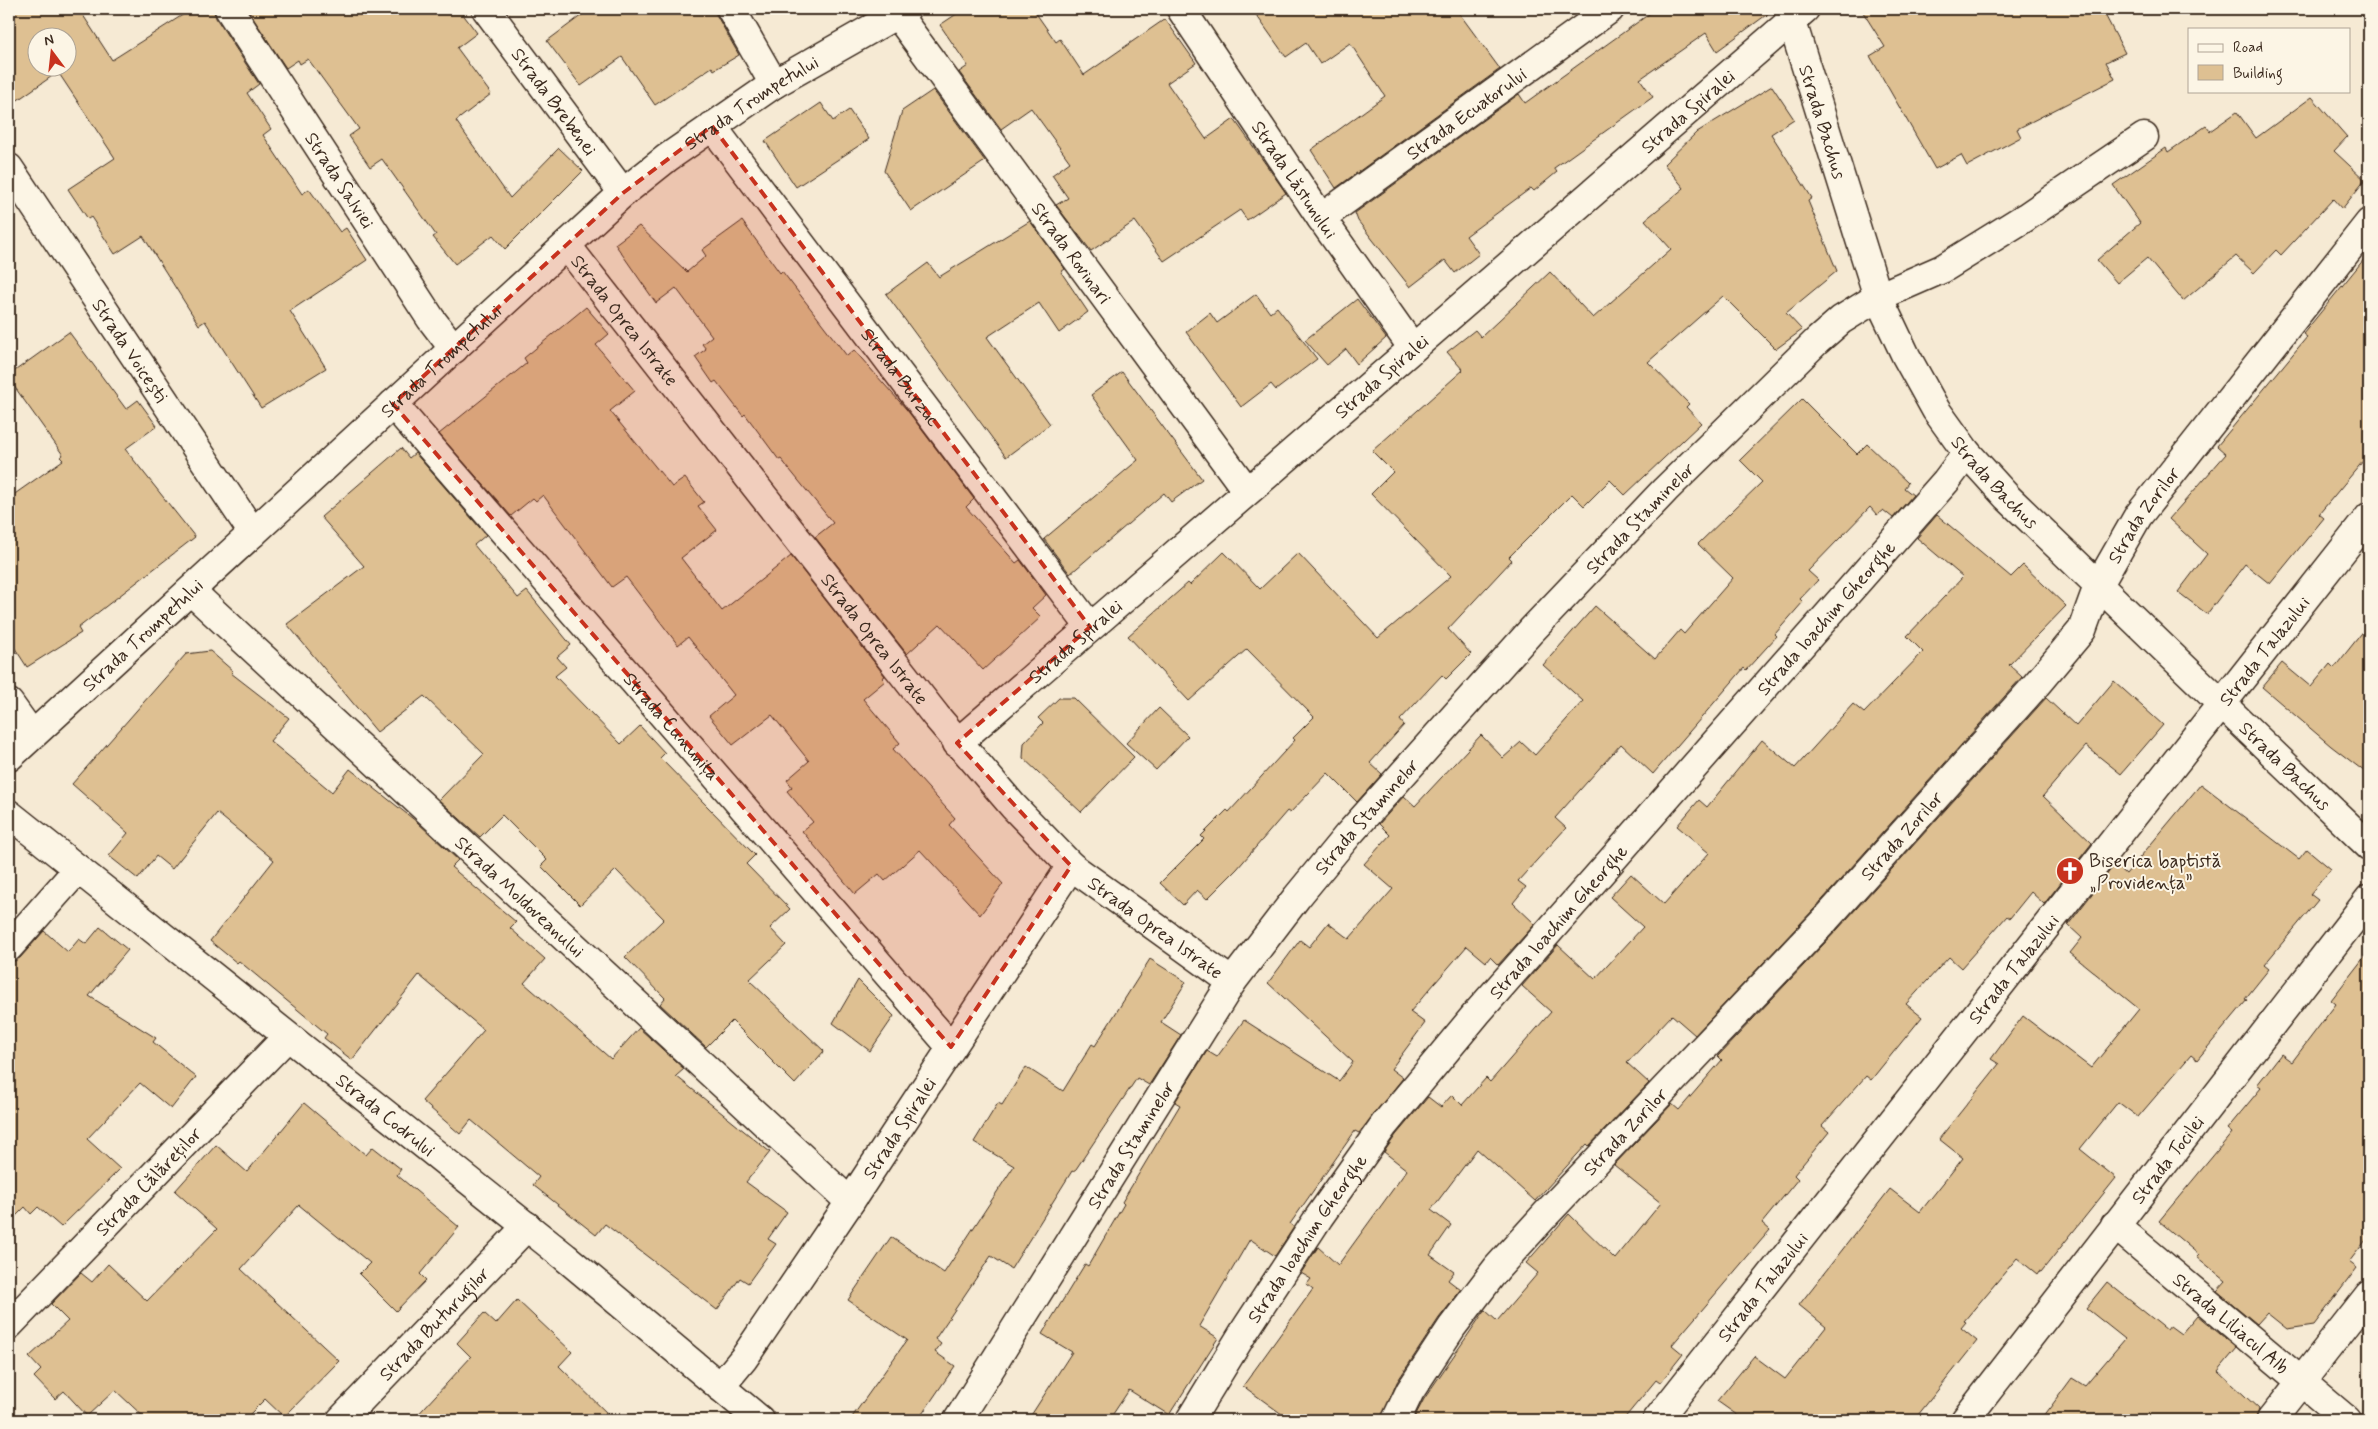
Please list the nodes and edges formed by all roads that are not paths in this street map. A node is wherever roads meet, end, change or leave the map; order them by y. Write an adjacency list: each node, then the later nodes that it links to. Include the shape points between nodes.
1 (228, 9): 19 (street, Strada Salviei, via 431,319)
2 (486, 9): 13 (street, Strada Brebenei)
3 (731, 9): 9 (street)
4 (1181, 9): 14 (street, Strada Lăstunului)
5 (1610, 9): 14 (street, Strada Ecuatorului)
6 (902, 12): 8 (street, Strada Trompetului); 22 (street, Strada Rovinari)
7 (1795, 12): 17 (street, Strada Bachus); 18 (street, Strada Spiralei)
8 (866, 18): 9 (street, Strada Trompetului)
9 (774, 84): 10 (street, Strada Trompetului)
10 (712, 126): 13 (street, Strada Trompetului); 27 (street, Strada Burzuc)
11 (2144, 138): 17 (street, Strada Staminelor, via 1942,269)
12 (9, 168): 24 (street, Strada Voicești)
13 (623, 193): 16 (street, Strada Trompetului)
14 (1321, 218): 18 (street, Strada Lăstunului)
15 (2369, 223): 25 (street, Strada Zorilor, via 2138,516)
16 (567, 246): 19 (street, Strada Trompetului); 31 (street, Strada Oprea Istrate)
17 (1878, 297): 21 (street, Strada Bachus, via 1936,410); 39 (street, Strada Staminelor, via 1840,320 1764,391 1530,631 1348,835)
18 (1412, 347): 22 (street, Strada Spiralei)
19 (454, 348): 20 (street, Strada Trompetului)
20 (393, 404): 24 (street, Strada Trompetului); 41 (street, Strada Cununița)
21 (1967, 453): 25 (street, Strada Bachus, via 2006,497); 52 (street, Strada Ioachim Gheorghe, via 1946,481 1477,1013 1384,1125 1319,1217)
22 (1247, 491): 27 (street, Strada Spiralei)
23 (2369, 517): 29 (street, Strada Talazului)
24 (253, 533): 26 (street, Strada Trompetului)
25 (2098, 586): 29 (street, Strada Bachus); 53 (street, Strada Zorilor, via 2082,630 2030,692 1826,919 1498,1268 1452,1327 1410,1391)
26 (191, 591): 30 (street, Strada Trompetului); 42 (street, Strada Moldoveanului)
27 (1090, 627): 31 (street, Strada Spiralei)
28 (9, 703): 30 (street)
29 (2221, 704): 34 (street, Strada Bachus); 54 (street, Strada Talazului)
30 (32, 736): 32 (street, Strada Trompetului)
31 (957, 742): 35 (street, Strada Oprea Istrate)
32 (9, 757)
33 (9, 814): 36 (street, Strada Codrului)
34 (2369, 846)
35 (1072, 866): 39 (street, Strada Oprea Istrate); 41 (street, Strada Spiralei)
36 (78, 870): 38 (street); 40 (street, Strada Codrului)
37 (2369, 899): 43 (street, Strada Tocilei)
38 (9, 947)
39 (1232, 982): 51 (street, Strada Staminelor)
40 (287, 1037): 44 (street, Strada Codrului); 46 (street, Strada Călăreților)
41 (951, 1048): 42 (street, Strada Spiralei)
42 (850, 1202): 48 (street, Strada Spiralei, via 744,1358)
43 (2116, 1225): 47 (street, Strada Liliacul Alb); 55 (street, Strada Tocilei)
44 (527, 1226): 48 (street, Strada Codrului); 50 (street, Strada Buturugilor)
45 (2369, 1295): 47 (street)
46 (9, 1325)
47 (2301, 1382): 56 (street); 57 (street, Strada Liliacul Alb)
48 (720, 1387): 49 (street, Strada Codrului)
49 (749, 1417)
50 (341, 1420)
51 (958, 1420)
52 (1190, 1420)
53 (1396, 1420)
54 (1657, 1420)
55 (1965, 1420)
56 (2272, 1420)
57 (2347, 1420)

